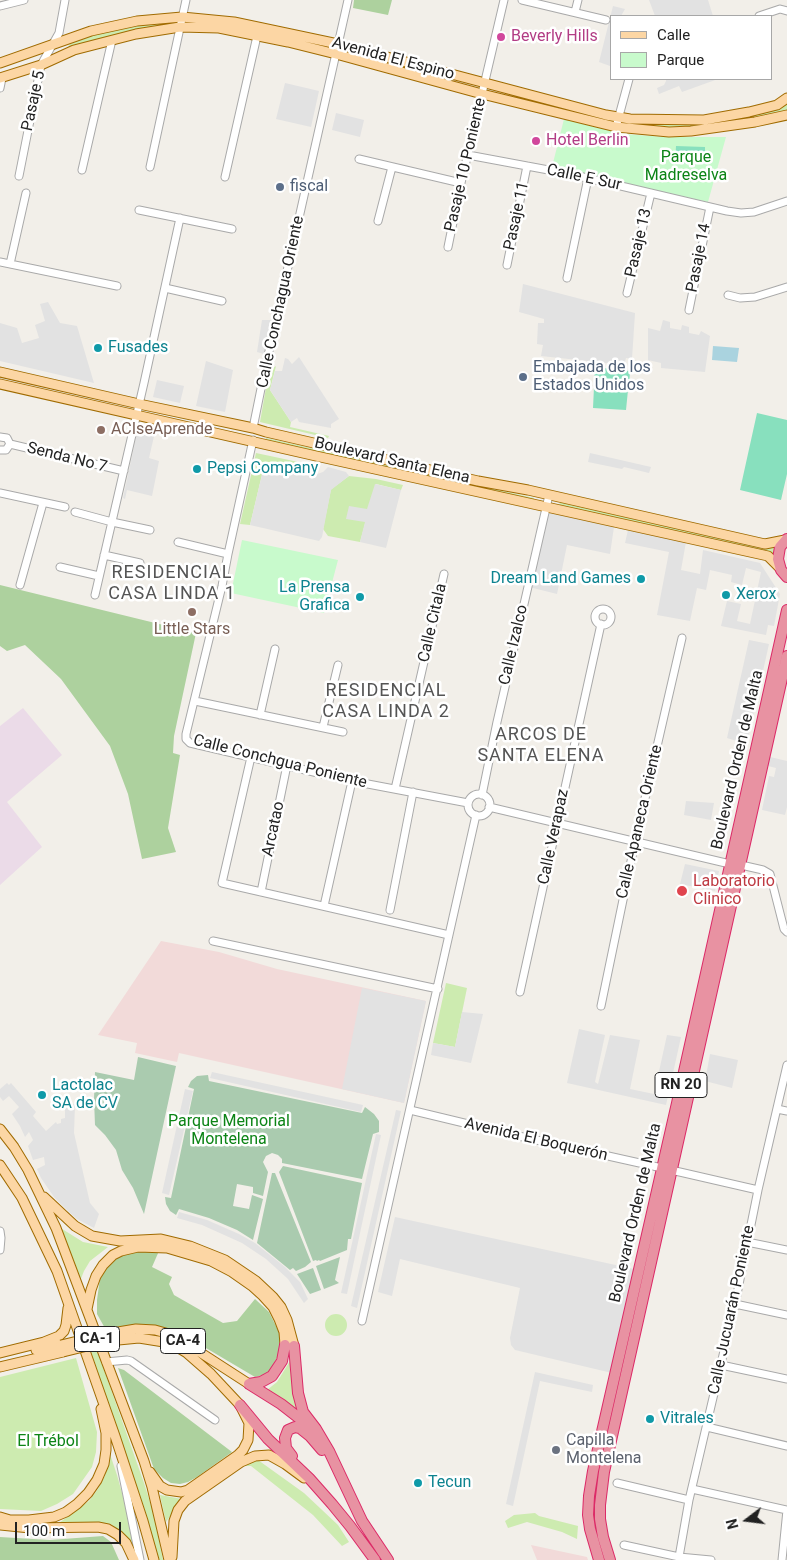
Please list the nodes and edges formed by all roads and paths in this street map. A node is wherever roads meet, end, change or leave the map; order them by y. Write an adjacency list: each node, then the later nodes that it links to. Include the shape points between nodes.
1 (24, 0): 9 (street)
2 (65, 0): 18 (street, Pasaje 5)
3 (186, 0): 13 (street)
4 (348, 0): 19 (street, Calle Conchagua Oriente)
5 (504, 0): 25 (street, Pasaje 10 Poniente)
6 (522, 0): 11 (street)
7 (578, 0): 11 (street)
8 (776, 0): 10 (street)
9 (0, 6)
10 (783, 10): 12 (street)
11 (575, 12): 14 (street)
12 (763, 15)
13 (182, 17): 15 (street); 18 (main road, Avenida El Espino, via 137,20 91,30); 19 (main road, Avenida El Espino, via 234,22)
14 (606, 20)
15 (180, 27): 16 (main road, Avenida El Espino, via 219,28); 17 (main road, Avenida El Espino); 34 (street)
16 (257, 36): 20 (main road, Avenida El Espino); 38 (street)
17 (112, 40): 22 (main road, Avenida El Espino, via 74,50); 36 (street)
18 (54, 44): 21 (main road, Avenida El Espino); 22 (street, Pasaje 5)
19 (338, 44): 20 (street, Calle Conchagua Oriente); 25 (main road, Avenida El Espino)
20 (336, 54): 27 (main road, Avenida El Espino); 65 (street, Calle Conchagua Oriente)
21 (0, 63)
22 (42, 65): 23 (main road, Avenida El Espino); 37 (street, Pasaje 5)
23 (1, 78): 26 (street)
24 (629, 80): 30 (street)
25 (485, 84): 27 (street, Pasaje 10 Poniente); 30 (main road, Avenida El Espino)
26 (0, 88)
27 (482, 94): 30 (main road, Avenida El Espino); 31 (street, Pasaje 10 Poniente)
28 (787, 98): 30 (main road, Avenida El Espino, via 777,105 704,120)
29 (787, 115): 30 (main road, Avenida El Espino, via 721,128 669,132)
30 (617, 122)
31 (468, 155): 33 (street, Calle E Sur); 40 (street, Pasaje 10 Poniente)
32 (359, 159): 35 (street)
33 (527, 166): 39 (street, Calle E Sur); 52 (street, Pasaje 11)
34 (150, 167)
35 (392, 167): 40 (street); 47 (street)
36 (82, 170)
37 (19, 176)
38 (225, 177)
39 (588, 178): 42 (street, Calle E Sur); 53 (street)
40 (461, 183): 49 (street, Pasaje 10 Poniente)
41 (26, 193): 51 (street)
42 (651, 193): 44 (street, Calle E Sur); 57 (street, Pasaje 13)
43 (787, 202): 44 (street, Calle E Sur, via 747,213)
44 (710, 207): 60 (street, Pasaje 14)
45 (139, 210): 46 (street)
46 (180, 218): 48 (street); 56 (street)
47 (378, 221)
48 (232, 229)
49 (448, 247)
50 (0, 262): 51 (street)
51 (10, 264): 54 (street)
52 (507, 265)
53 (567, 278)
54 (117, 286)
55 (787, 287): 58 (street, via 755,297)
56 (165, 288): 59 (street); 63 (street)
57 (627, 293)
58 (728, 295)
59 (222, 300)
60 (689, 310)
61 (0, 372): 63 (main road, Boulevard Santa Elena)
62 (0, 384): 64 (main road, Boulevard Santa Elena)
63 (139, 404): 64 (street); 65 (main road, Boulevard Santa Elena)
64 (136, 415): 66 (main road, Boulevard Santa Elena); 72 (street)
65 (254, 428): 66 (main road, via 244,433 214,427); 69 (main road, Boulevard Santa Elena)
66 (201, 429): 68 (main road, Boulevard Santa Elena)
67 (0, 437): 70 (street, via 7,438)
68 (253, 440): 69 (main road, via 261,434 287,441); 76 (main road, Boulevard Santa Elena); 83 (street, Calle Conchgua Poniente)
69 (301, 440): 74 (main road, Boulevard Santa Elena)
70 (10, 444): 71 (street, via 6,450); 72 (street, Senda No 7)
71 (0, 450)
72 (124, 471): 79 (street)
73 (0, 493): 75 (street)
74 (549, 495): 76 (street, Calle Izalco); 81 (main road, Boulevard Santa Elena, via 765,544)
75 (42, 503): 77 (street); 90 (street)
76 (546, 506): 87 (main road, Boulevard Santa Elena, via 768,556); 108 (street, Calle Izalco)
77 (65, 508)
78 (75, 512): 79 (street)
79 (112, 522): 80 (street); 84 (street)
80 (150, 530)
81 (786, 539): 87 (highway, via 779,553)
82 (178, 542): 83 (street)
83 (228, 554): 99 (street, Calle Conchgua Poniente)
84 (104, 555): 85 (street); 89 (street)
85 (140, 563)
86 (60, 567): 89 (street)
87 (783, 573): 91 (highway)
88 (444, 574): 106 (street, Calle Citala)
89 (99, 576): 92 (street)
90 (20, 585)
91 (787, 586)
92 (95, 595)
93 (787, 610): 114 (highway, Boulevard Orden de Malta / RN 20)
94 (600, 624): 112 (street, Calle Verapaz)
95 (682, 638): 113 (street, Calle Apaneca Oriente)
96 (275, 649): 100 (street)
97 (787, 656): 114 (highway, Boulevard Orden de Malta / RN 20)
98 (338, 665): 101 (street)
99 (194, 701): 100 (street); 103 (street, Calle Conchgua Poniente, via 186,740)
100 (260, 715): 101 (street)
101 (323, 727): 102 (street)
102 (342, 732)
103 (251, 757): 104 (street, Calle Conchgua Poniente); 115 (street, via 222,882)
104 (287, 765): 105 (street, Calle Conchgua Poniente); 115 (street, Arcatao)
105 (352, 781): 106 (street, Calle Conchgua Poniente); 116 (street)
106 (395, 788): 107 (street, Calle Conchgua Poniente)
107 (413, 792): 109 (street, Calle Conchgua Poniente); 117 (street)
108 (482, 795): 109 (street, via 474,796); 110 (street, via 488,800)
109 (468, 803): 111 (street)
110 (489, 807): 111 (street, via 486,814); 112 (street)
111 (476, 816): 120 (street)
112 (557, 824): 113 (street); 123 (street, Calle Verapaz)
113 (635, 842): 114 (street); 124 (street, Calle Apaneca Oriente)
114 (735, 865): 118 (street, via 770,874); 131 (highway, Boulevard Orden de Malta / RN 20)
115 (261, 892): 116 (street)
116 (324, 906): 120 (street)
117 (390, 910)
118 (784, 918): 119 (street)
119 (787, 932)
120 (449, 935): 122 (street)
121 (213, 941): 122 (street)
122 (438, 989): 127 (street)
123 (520, 992)
124 (601, 1006)
125 (787, 1064): 126 (street, Calle Jucuarán Poniente)
126 (777, 1109): 128 (street); 132 (street, Calle Jucuarán Poniente)
127 (410, 1110): 131 (street, Avenida El Boquerón); 143 (street)
128 (787, 1111)
129 (0, 1129): 133 (main road, CA-1, via 14,1147)
130 (0, 1165): 139 (main road, CA-1, via 22,1198 51,1256)
131 (667, 1169): 132 (street, Avenida El Boquerón); 179 (highway, Boulevard Orden de Malta / RN 20, via 590,1486 588,1515); 180 (highway, Boulevard Orden de Malta / RN 20, via 604,1472 600,1519)
132 (758, 1190): 135 (street, Calle Jucuarán Poniente)
133 (39, 1193): 136 (main road, via 83,1232); 141 (main road, CA-1, via 56,1228)
134 (0, 1232): 137 (street)
135 (747, 1242): 138 (street); 140 (street, Calle Jucuarán Poniente)
136 (120, 1246): 141 (main road, via 96,1276); 145 (main road, via 160,1239 190,1246 225,1260 251,1277 281,1307)
137 (0, 1250)
138 (787, 1250)
139 (68, 1302): 147 (main road, via 66,1325 60,1336); 152 (main road, CA-1)
140 (735, 1304): 142 (street); 150 (street, Calle Jucuarán Poniente)
141 (87, 1312): 149 (main road, CA-1)
142 (787, 1315)
143 (362, 1321)
144 (108, 1338): 146 (main road, bridge); 154 (main road, CA-4, via 125,1330 155,1330 169,1334); 155 (main road, CA-4, via 139,1338 177,1347 206,1369)
145 (290, 1345): 154 (highway, via 272,1376); 160 (highway, via 301,1404)
146 (62, 1348): 148 (main road); 151 (main road)
147 (0, 1353)
148 (0, 1359)
149 (106, 1362): 156 (street, via 131,1361); 161 (main road, CA-1)
150 (721, 1365): 153 (street); 157 (street, Calle Jucuarán Poniente)
151 (0, 1367)
152 (96, 1379): 158 (main road, CA-1); 169 (main road, via 106,1450 104,1464 93,1486 77,1504 54,1517 29,1520)
153 (787, 1380)
154 (249, 1384): 160 (highway, CA-4, via 302,1419)
155 (240, 1405): 161 (main road, via 249,1423 248,1440 243,1450 188,1490 174,1492 160,1486); 163 (highway, CA-4, via 268,1439)
156 (216, 1420)
157 (707, 1427): 159 (street); 165 (street, Calle Jucuarán Poniente)
158 (116, 1436): 174 (street); 175 (main road, CA-1)
159 (787, 1446)
160 (328, 1451): 162 (highway, CA-4)
161 (144, 1461): 176 (main road, CA-1)
162 (340, 1475): 163 (highway, via 316,1442 300,1428 292,1428 286,1433 286,1448); 178 (highway, CA-4, via 355,1510)
163 (309, 1478): 166 (highway, CA-4)
164 (617, 1483): 167 (street)
165 (692, 1489): 167 (street, Calle Jucuarán Poniente); 168 (street)
166 (318, 1490): 176 (main road, via 274,1456 263,1454 247,1459 181,1505 174,1521); 177 (highway, CA-4)
167 (689, 1500): 172 (street, Calle Jucuarán Poniente)
168 (787, 1510): 182 (street)
169 (0, 1518)
170 (0, 1525): 173 (main road, via 108,1529 126,1543)
171 (624, 1545): 172 (street)
172 (682, 1558): 181 (street)
173 (134, 1560)
174 (140, 1560)
175 (154, 1560)
176 (170, 1560)
177 (375, 1560)
178 (388, 1560)
179 (599, 1560)
180 (610, 1560)
181 (711, 1560)
182 (782, 1560)

